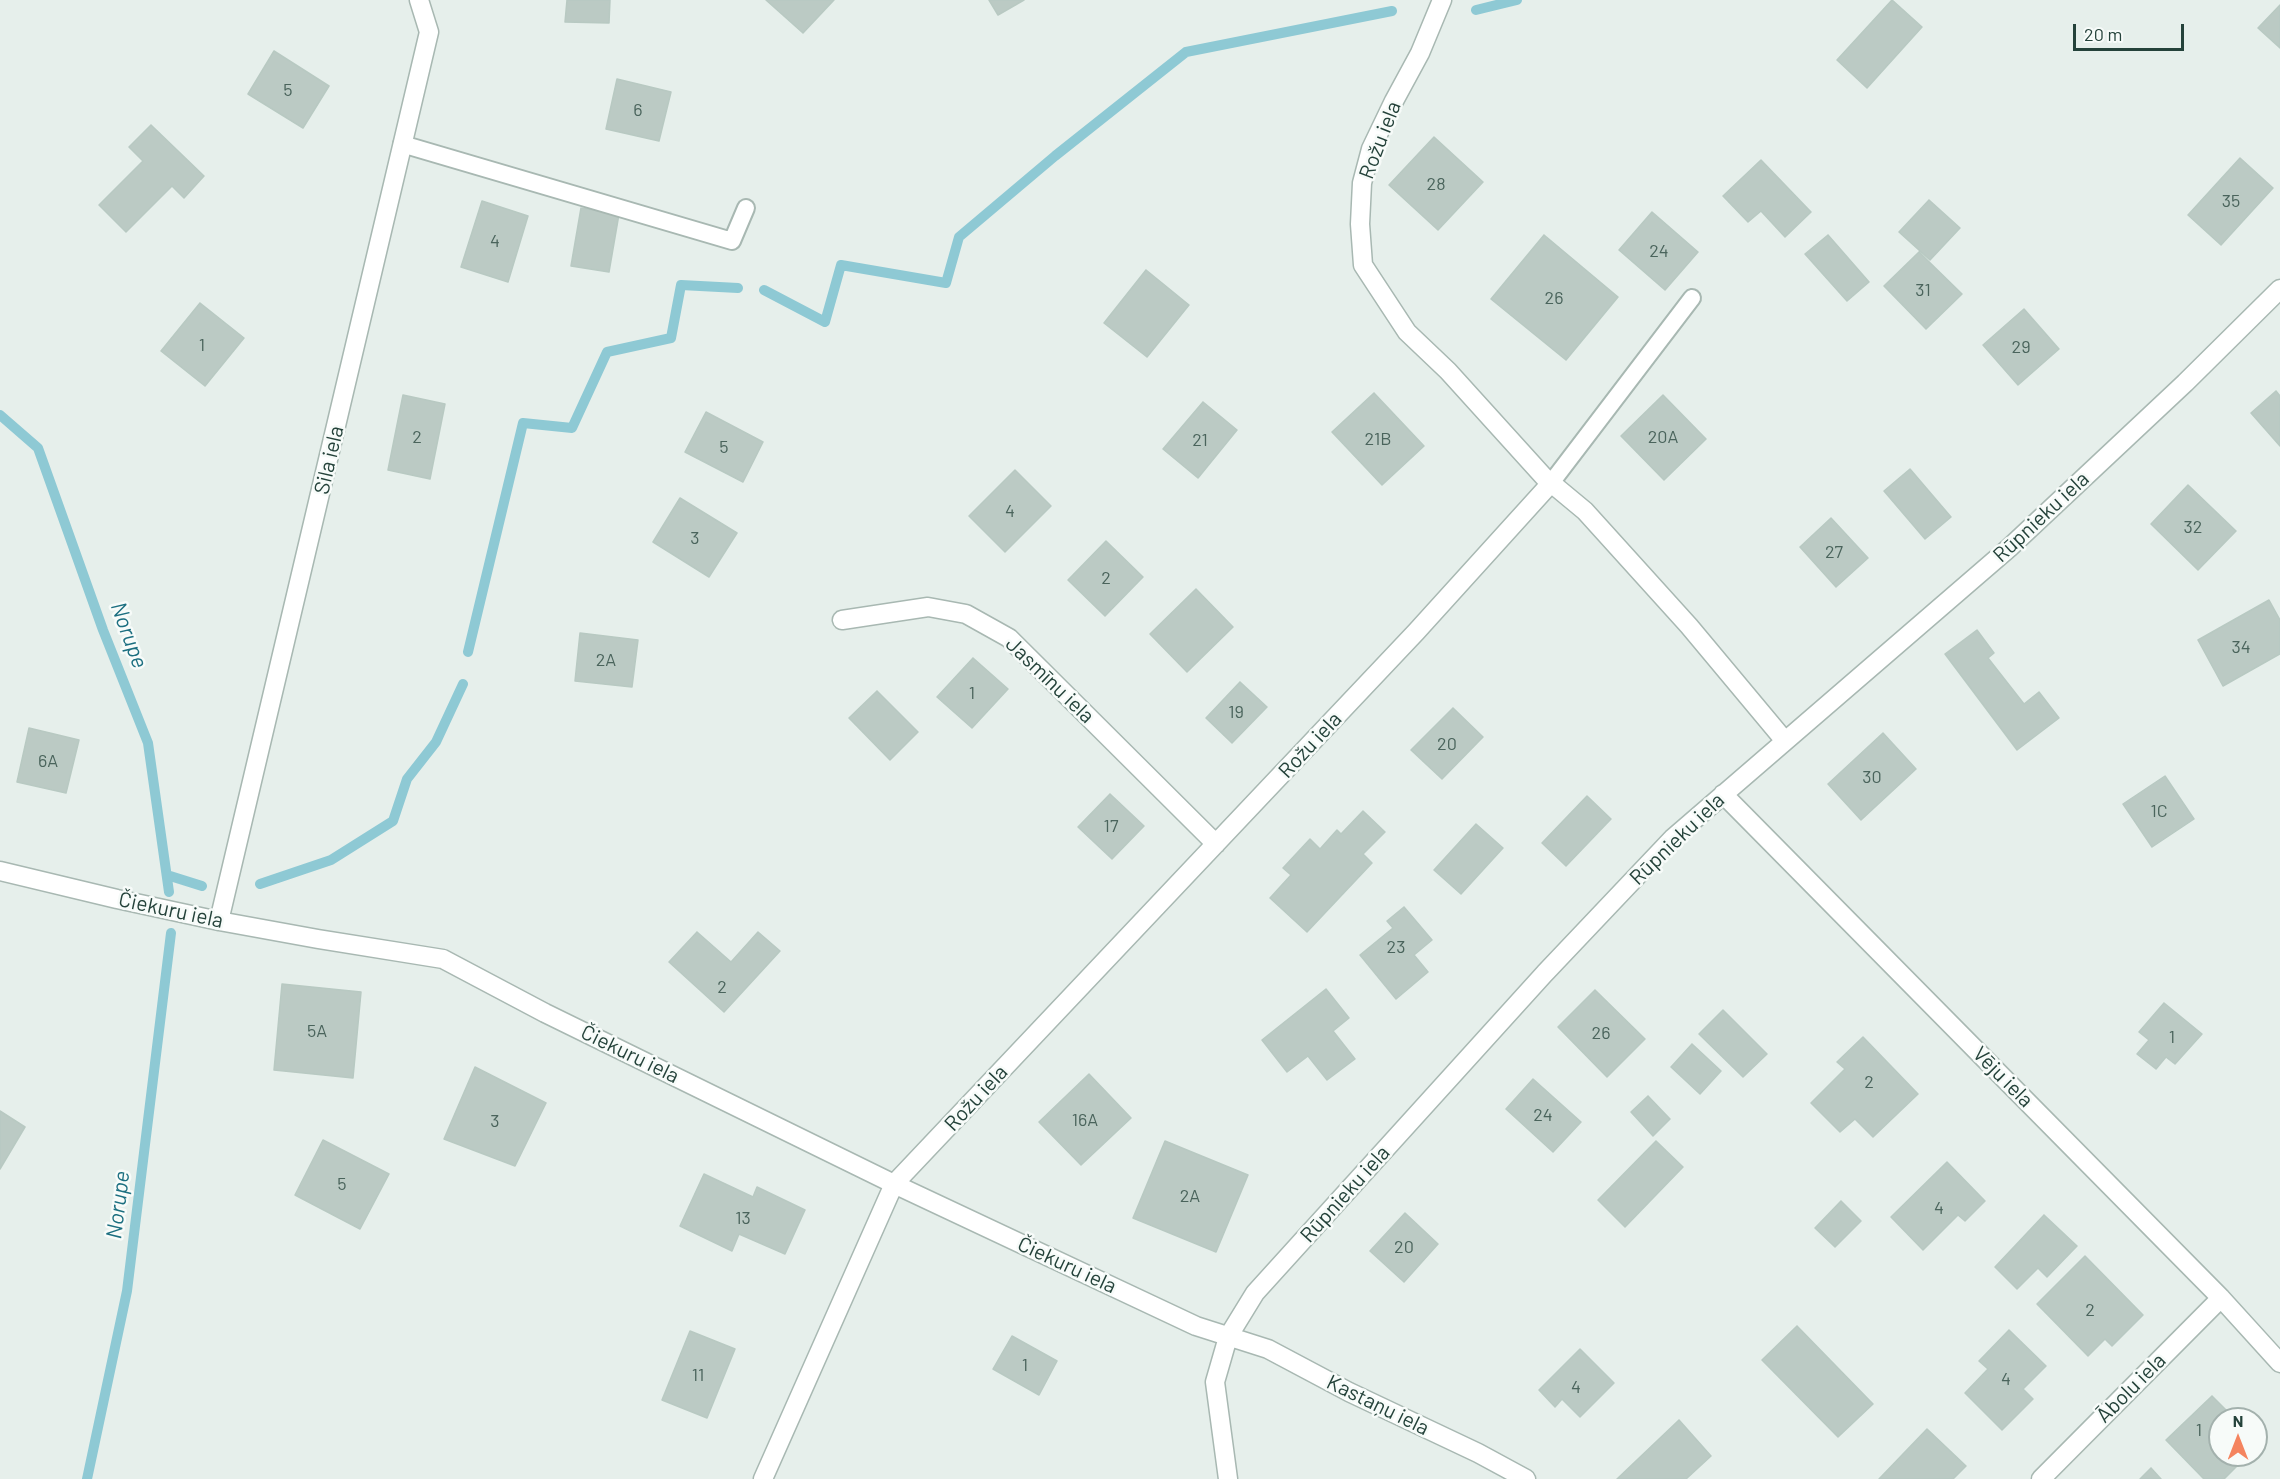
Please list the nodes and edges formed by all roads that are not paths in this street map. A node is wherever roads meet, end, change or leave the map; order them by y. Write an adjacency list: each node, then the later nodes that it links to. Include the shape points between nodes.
1 (419, 0): 3 (street, Sila iela, via 429,32)
2 (1442, 0): 7 (street, Rožu iela, via 1371,149 1362,183 1363,265 1407,332)
3 (402, 144): 4 (lane, via 732,241); 13 (street, Sila iela)
4 (746, 208)
5 (2280, 289): 9 (street, Rūpnieku iela, via 2009,548)
6 (1692, 298): 7 (lane)
7 (1551, 483): 9 (street, via 1585,511 1689,626); 11 (street, Rožu iela)
8 (842, 620): 11 (street, Jasmīnu iela, via 927,607 966,614 1009,638)
9 (1785, 741): 10 (street, Rūpnieku iela)
10 (1723, 794): 15 (street, Vēju iela); 16 (street, Rūpnieku iela, via 1673,838 1537,981 1255,1293)
11 (1216, 844): 14 (street, Rožu iela)
12 (0, 871): 13 (street, Čiekuru iela)
13 (219, 921): 14 (street, Čiekuru iela, via 443,959)
14 (894, 1184): 16 (street, Čiekuru iela, via 1196,1326); 18 (street, Rožu iela)
15 (2221, 1298): 17 (street, Vēju iela); 21 (street, Ābolu iela)
16 (1228, 1337): 19 (street, Rūpnieku iela, via 1215,1382); 20 (street, Kastaņu iela, via 1268,1349)
17 (2280, 1363)
18 (764, 1479)
19 (1228, 1479)
20 (1526, 1479)
21 (2041, 1479)

